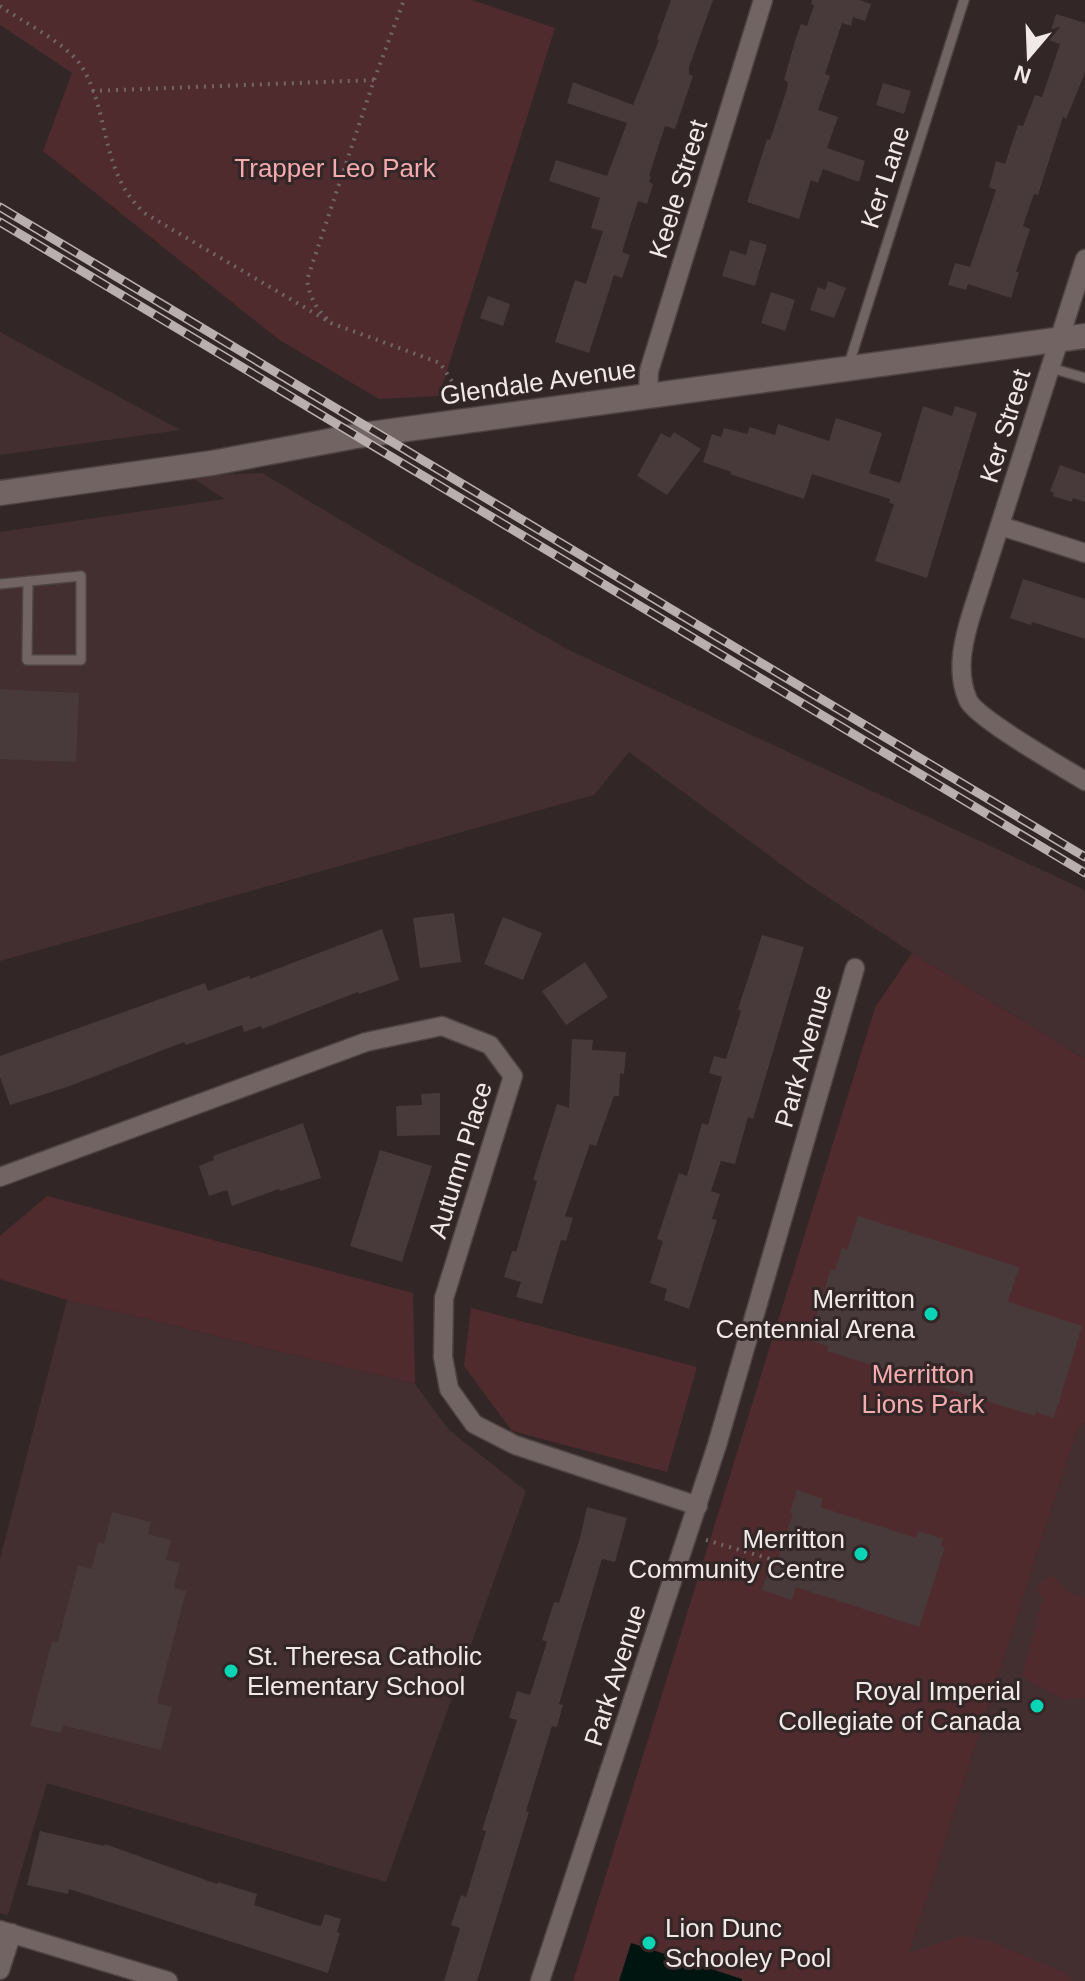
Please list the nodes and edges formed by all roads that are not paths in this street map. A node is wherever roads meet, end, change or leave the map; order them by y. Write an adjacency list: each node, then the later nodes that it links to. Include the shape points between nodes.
1 (763, 0): 9 (street, Keele Street, via 649,371)
2 (964, 0): 6 (lane, Ker Lane)
3 (1085, 259): 5 (street, Ker Street)
4 (1085, 336): 5 (main road, Glendale Avenue)
5 (1059, 340): 6 (main road, Glendale Avenue); 7 (street, Ker Street)
6 (848, 368): 9 (main road, Glendale Avenue)
7 (1051, 368): 8 (lane); 11 (street, Ker Street)
8 (1085, 378)
9 (648, 395): 10 (main road, Glendale Avenue)
10 (0, 493)
11 (1001, 526): 12 (street); 15 (street, Ker Street, via 964,637 962,676 969,703)
12 (1085, 553)
13 (28, 581): 13 (lane, via 81,576 81,660 27,660); 14 (lane)
14 (0, 584)
15 (1085, 781)
16 (855, 968): 18 (street, Park Avenue)
17 (0, 1177): 18 (street, Autumn Place, via 366,1042 442,1026 490,1045 513,1076 444,1298 443,1357 449,1389 474,1424 515,1445)
18 (698, 1506): 22 (street, Park Avenue)
19 (6, 1932): 20 (street); 21 (street)
20 (0, 1970)
21 (168, 1981)
22 (540, 1981)

